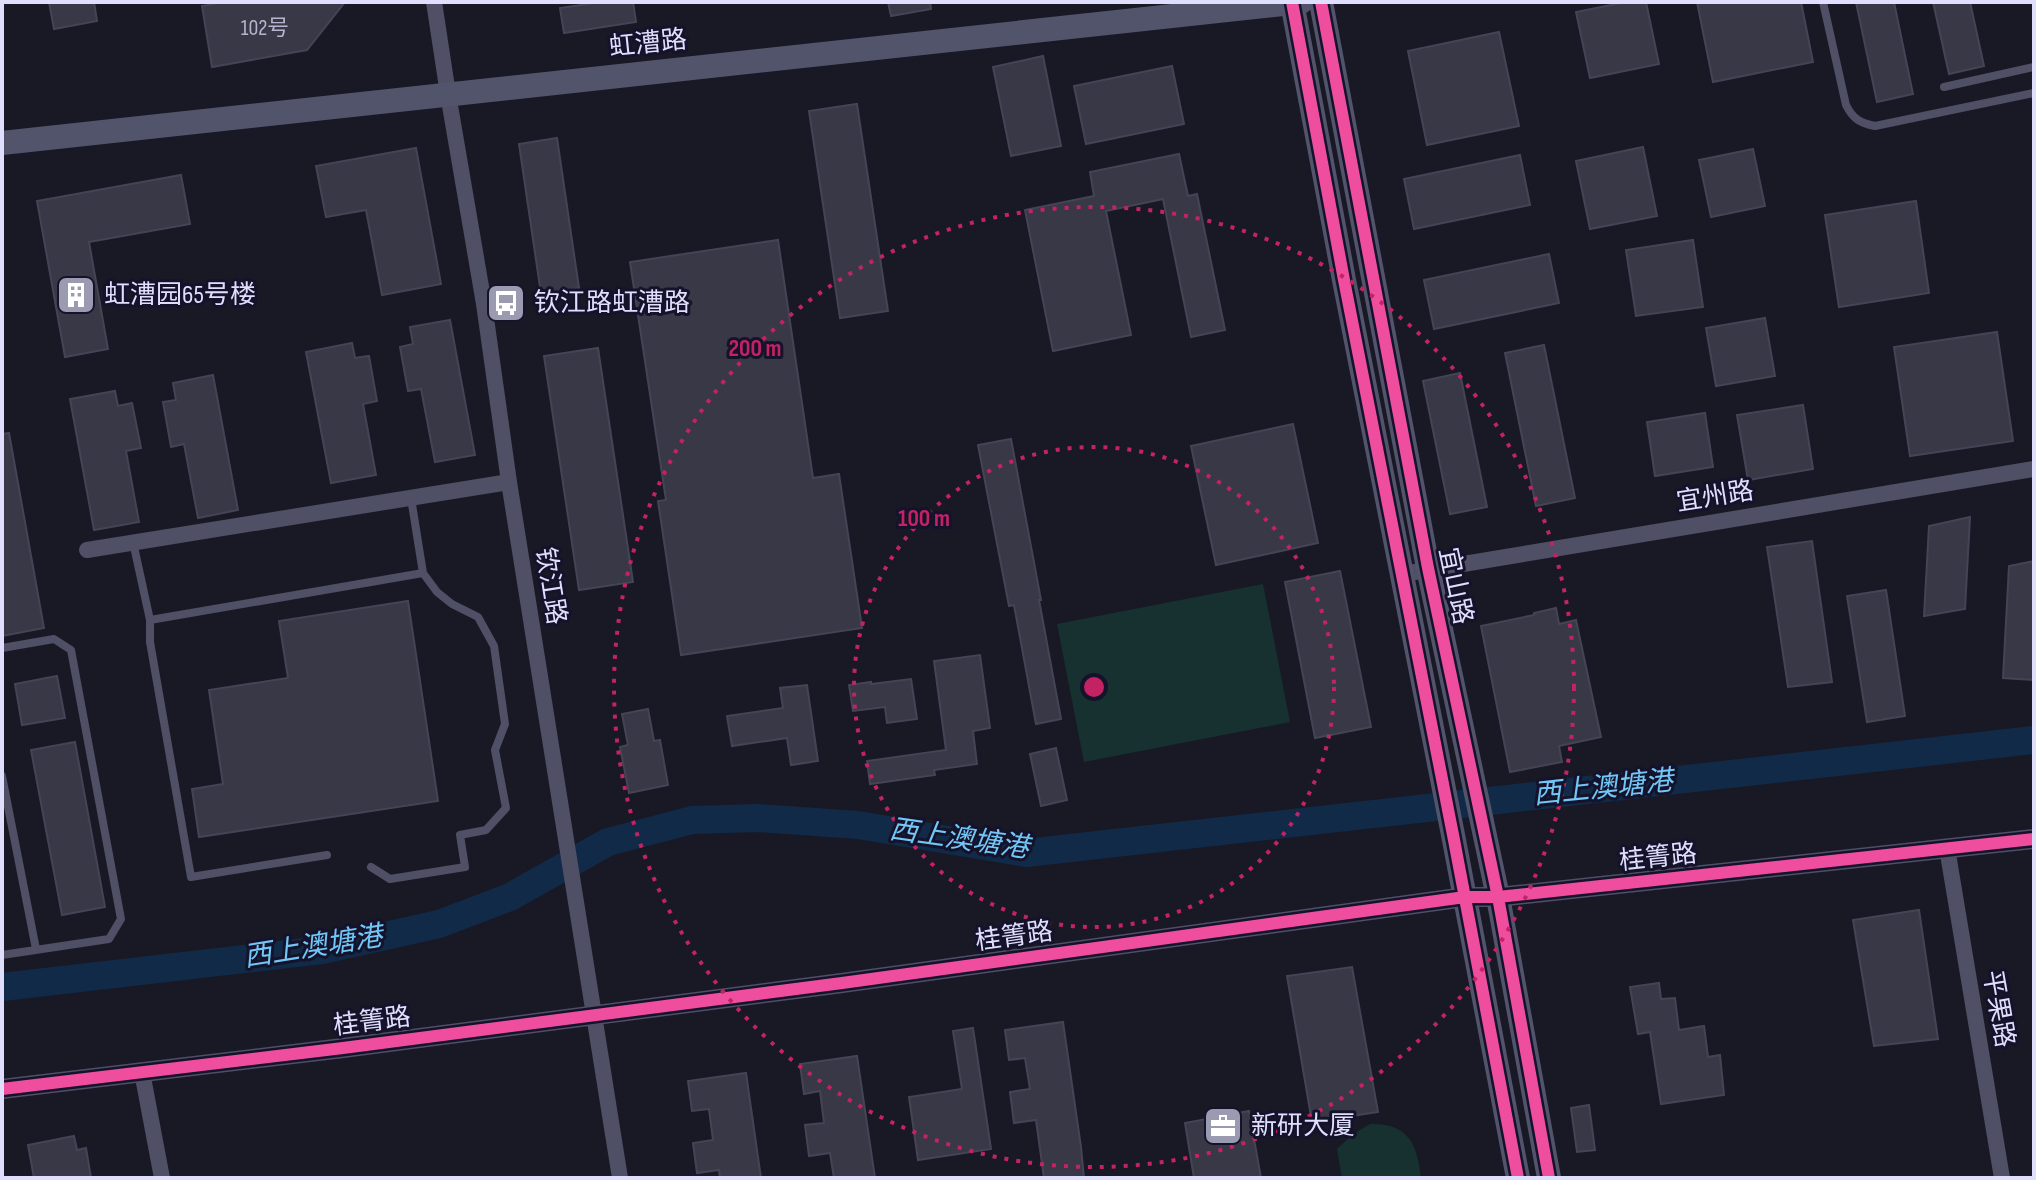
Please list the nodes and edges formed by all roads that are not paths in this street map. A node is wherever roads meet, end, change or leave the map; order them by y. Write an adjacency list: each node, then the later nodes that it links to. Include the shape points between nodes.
1 (434, 2): 8 (street, 钦江路)
2 (1321, 2): 15 (main road, 宜山路)
3 (1823, 2): 7 (lane, via 1846,105 1864,124)
4 (1295, 3): 8 (main road, 虹漕路); 17 (main road, 宜山路)
5 (2034, 67): 6 (lane)
6 (1944, 87)
7 (2034, 93)
8 (448, 94): 9 (main road, 虹漕路); 11 (street, 钦江路)
9 (2, 143)
10 (2034, 469): 15 (street, 宜州路)
11 (509, 482): 12 (street); 29 (street, 钦江路)
12 (411, 498): 13 (street); 16 (lane)
13 (133, 542): 14 (street); 18 (lane)
14 (87, 550)
15 (1428, 568): 17 (street, 宜州路); 26 (main road, 宜山路)
16 (423, 573): 18 (lane); 24 (lane, via 437,592 478,617 494,646 505,724 495,750 506,808 486,830 460,835 465,867 390,879)
17 (1403, 574): 25 (main road, 宜山路)
18 (150, 620): 23 (lane, via 191,877)
19 (2, 648): 27 (lane, via 54,639 71,650 121,919 109,939)
20 (2, 776): 27 (lane)
21 (2034, 839): 22 (street, 桂箐路)
22 (1947, 848): 26 (street, 桂箐路); 36 (street, 平果路)
23 (327, 855)
24 (371, 867)
25 (1465, 897): 26 (street, 桂箐路); 29 (street, 桂箐路); 34 (main road, 宜山路)
26 (1498, 897): 35 (main road, 宜山路)
27 (36, 949): 28 (lane)
28 (2, 955)
29 (594, 1014): 30 (street, 桂箐路); 33 (street, 钦江路)
30 (142, 1072): 31 (street, 桂箐路); 32 (street)
31 (2, 1089)
32 (162, 1178)
33 (620, 1178)
34 (1518, 1178)
35 (1549, 1178)
36 (2002, 1178)

